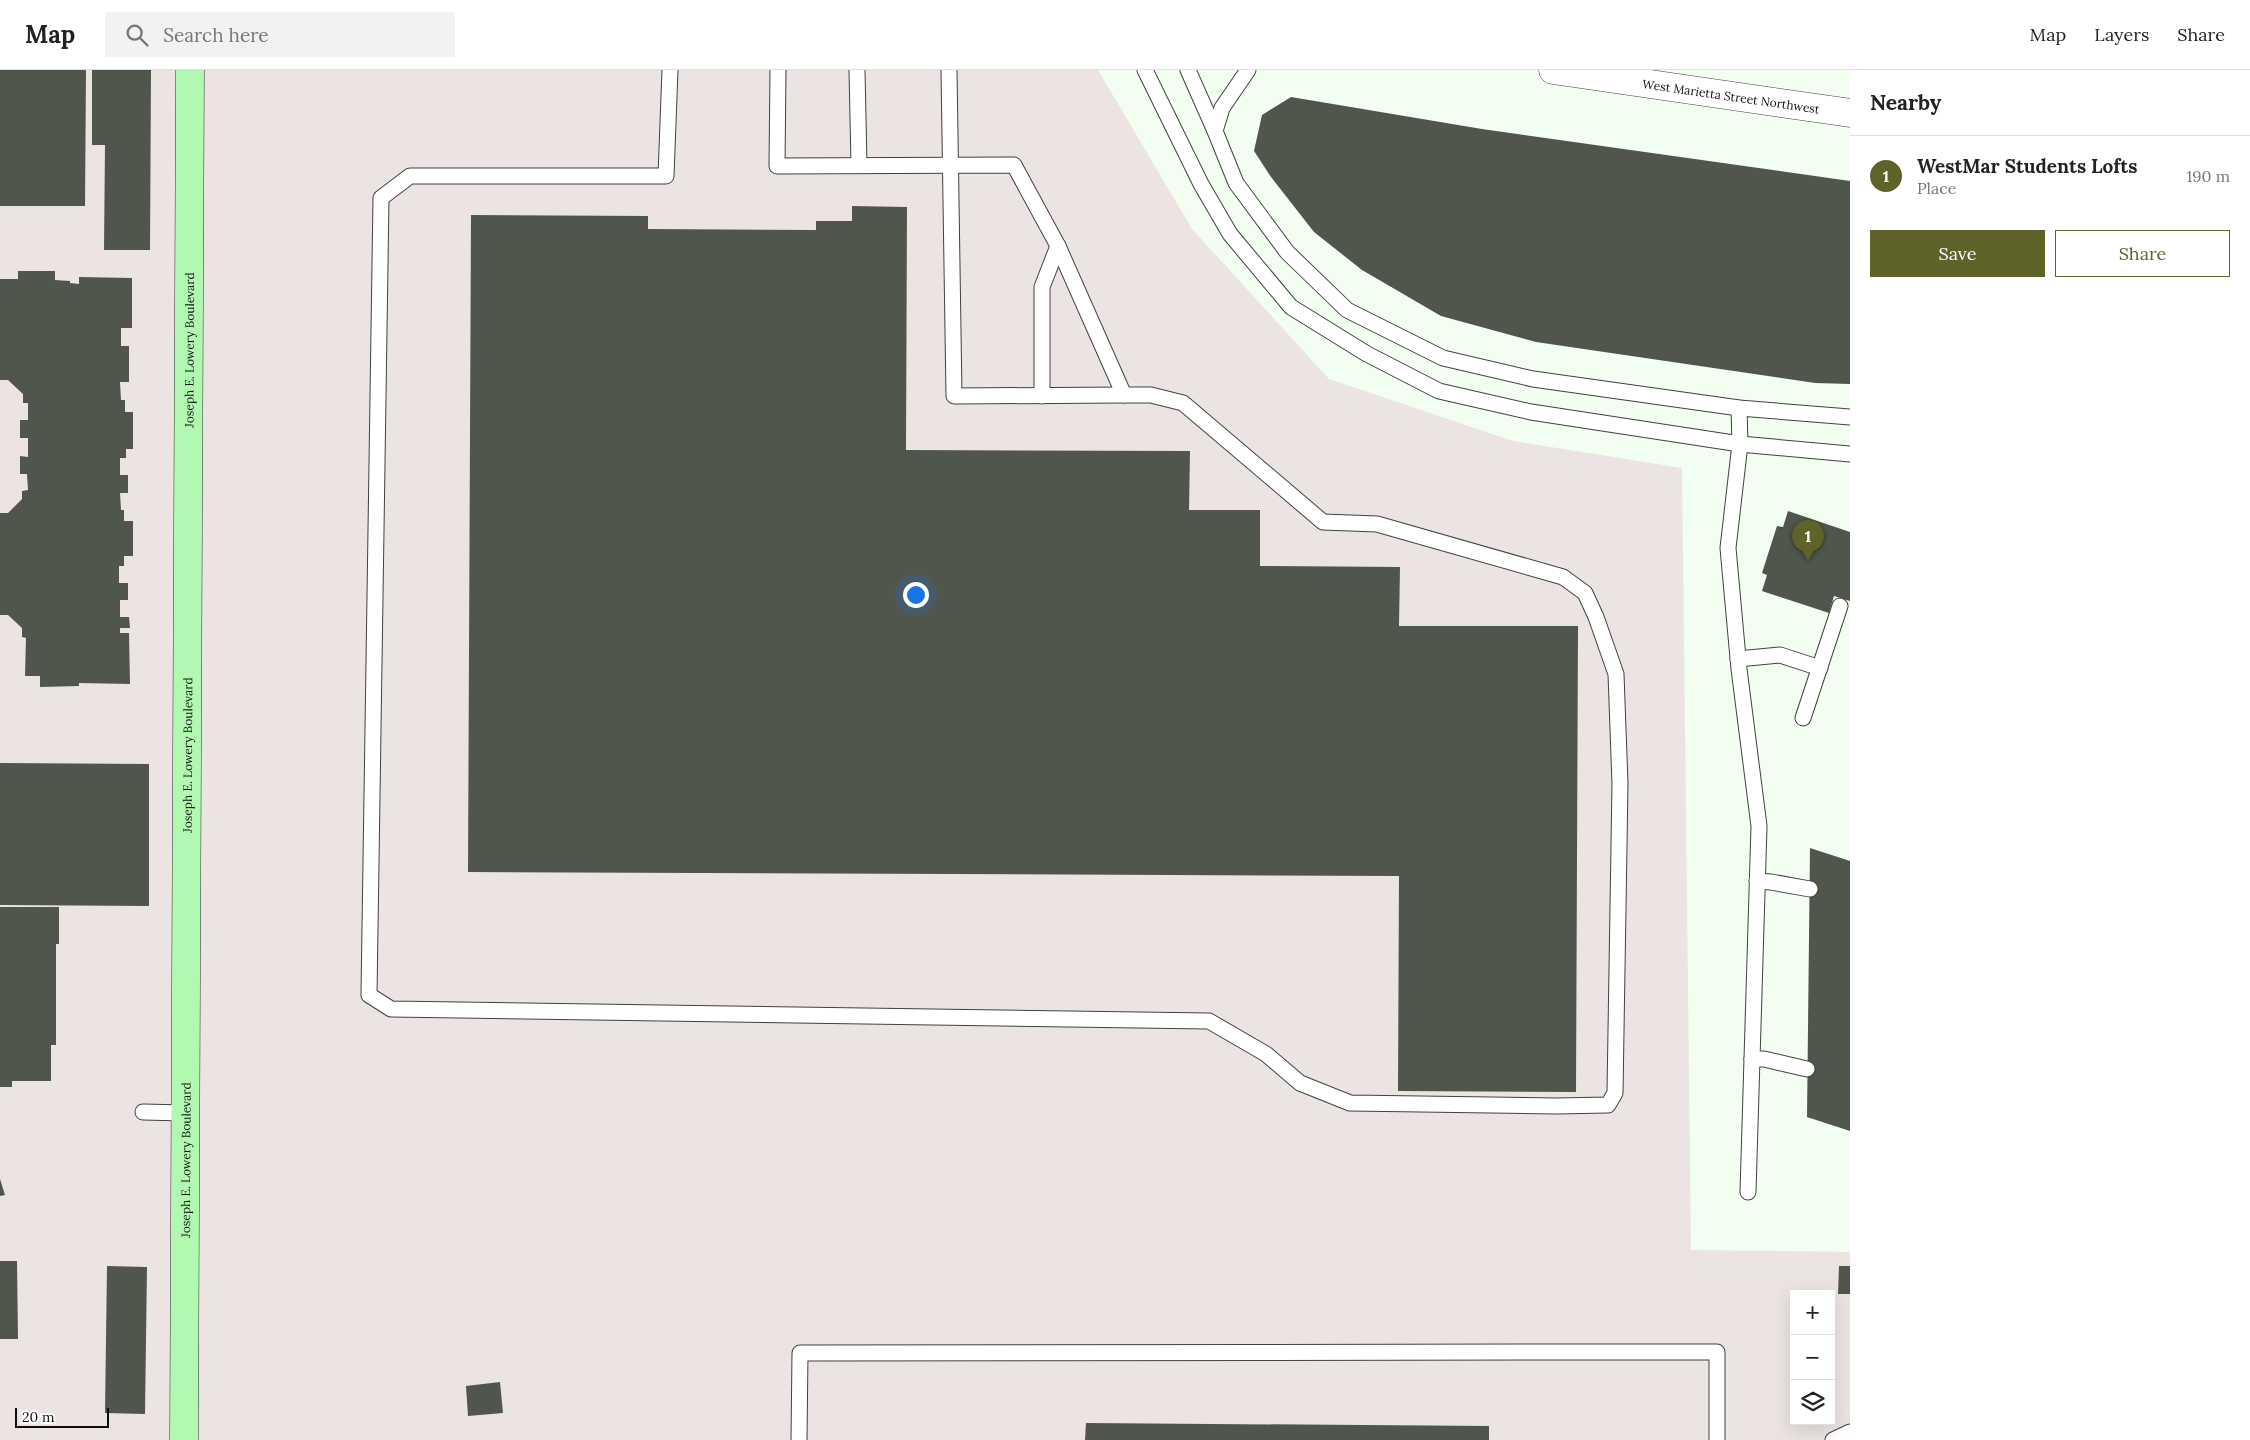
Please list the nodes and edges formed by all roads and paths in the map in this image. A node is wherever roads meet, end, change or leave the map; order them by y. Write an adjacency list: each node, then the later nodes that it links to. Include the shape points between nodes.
1 (190, 70): 30 (main road, Joseph E. Lowery Boulevard)
2 (670, 70): 15 (lane, via 666,176 410,176 381,198 369,995 391,1009 1209,1021 1266,1054 1300,1083 1350,1103 1608,1105 1615,1093 1620,784 1616,674 1586,593 1563,577 1377,524 1323,522 1182,403 1151,395)
3 (778, 70): 12 (lane, via 776,166)
4 (857, 70): 12 (lane)
5 (950, 70): 13 (lane)
6 (1145, 70): 19 (lane, via 1201,184 1230,234 1291,307 1367,354 1439,391 1532,412)
7 (1188, 70): 11 (lane)
8 (1248, 70): 11 (lane, via 1222,108)
9 (1553, 70): 10 (street, West Marietta Street Northwest)
10 (1850, 114)
11 (1215, 131): 17 (lane, via 1241,191 1287,252 1347,310 1443,358 1533,379)
12 (859, 165): 13 (lane)
13 (950, 165): 14 (lane, via 1014,165); 16 (lane, via 954,396)
14 (1058, 246): 15 (lane); 16 (lane, via 1042,286)
15 (1124, 395): 16 (lane)
16 (1042, 396)
17 (1739, 408): 18 (lane); 19 (lane)
18 (1850, 417)
19 (1740, 444): 20 (lane); 22 (lane, via 1728,548)
20 (1850, 454)
21 (1840, 606): 23 (lane)
22 (1738, 659): 23 (lane, via 1780,656); 25 (lane, via 1759,826)
23 (1820, 668): 24 (lane)
24 (1803, 718)
25 (1757, 881): 26 (lane); 27 (lane)
26 (1810, 889)
27 (1752, 1059): 28 (lane); 31 (lane)
28 (1807, 1069)
29 (143, 1112): 30 (lane)
30 (185, 1113): 33 (main road, Joseph E. Lowery Boulevard)
31 (1748, 1192)
32 (1850, 1432): 36 (lane)
33 (184, 1440)
34 (799, 1440): 35 (lane, via 800,1353 1717,1352)
35 (1717, 1440)
36 (1833, 1440)

